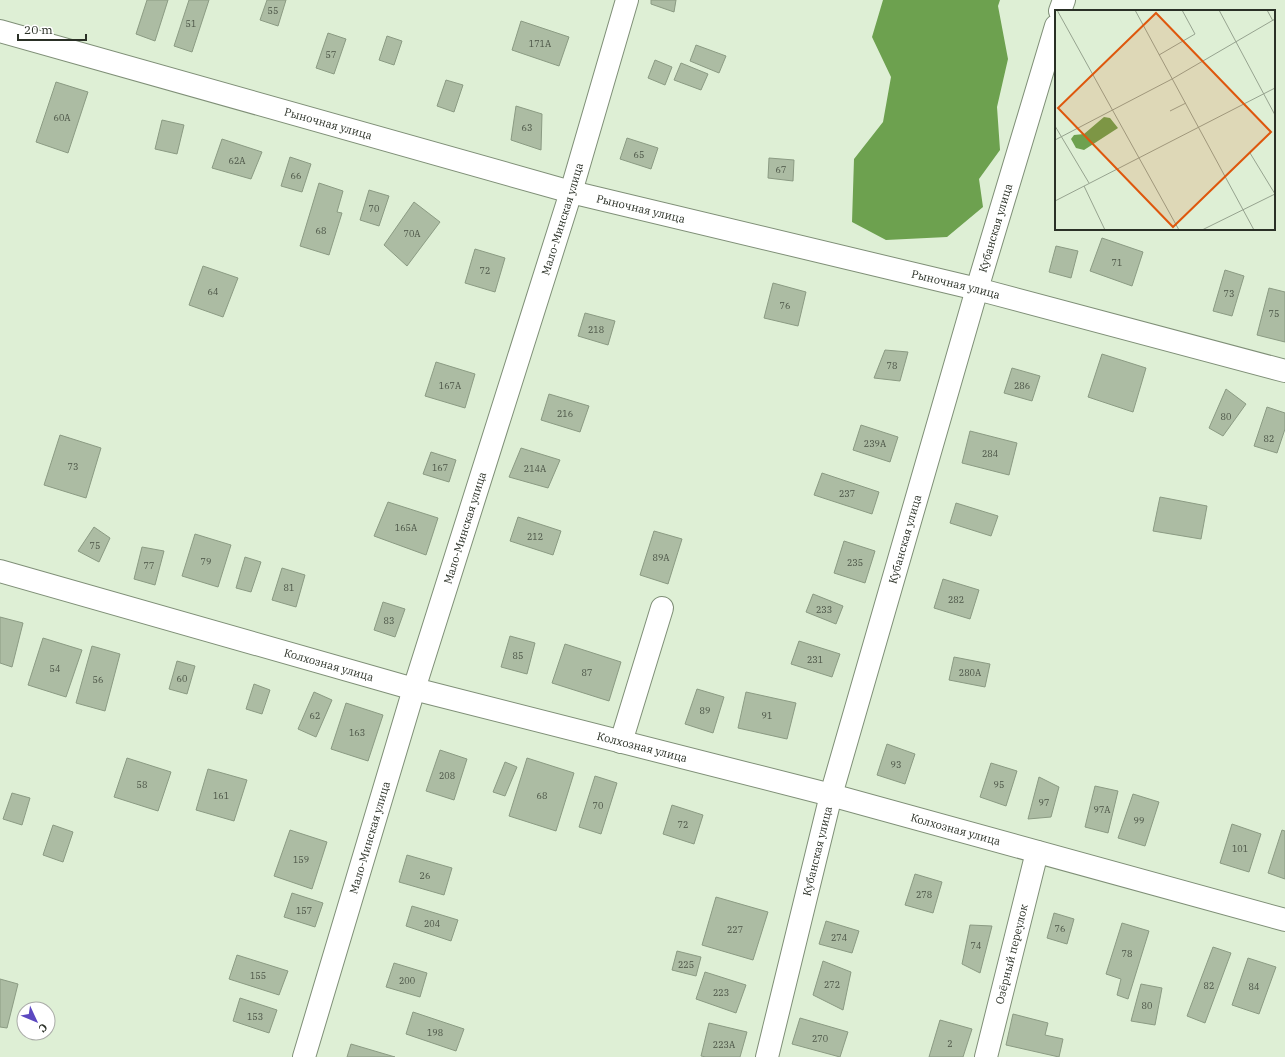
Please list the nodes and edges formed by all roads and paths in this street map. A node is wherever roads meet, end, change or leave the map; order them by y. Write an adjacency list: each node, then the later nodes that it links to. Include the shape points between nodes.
1 (627, 0): 6 (street, Мало-Минская улица)
2 (1064, 0): 3 (street)
3 (1060, 10)
4 (1055, 29): 7 (street, Кубанская улица)
5 (0, 31): 6 (street, Рыночная улица)
6 (571, 192): 7 (street, Рыночная улица); 11 (street, Мало-Минская улица)
7 (977, 289): 8 (street, Рыночная улица); 13 (street, Кубанская улица)
8 (1285, 371)
9 (0, 571): 11 (street, Колхозная улица)
10 (662, 608): 12 (street)
11 (414, 689): 12 (street, Колхозная улица); 16 (street, Мало-Минская улица)
12 (621, 742): 13 (street, Колхозная улица)
13 (831, 795): 14 (street, Колхозная улица); 17 (street, Кубанская улица)
14 (1036, 852): 15 (street, Колхозная улица); 18 (street, Озёрный переулок)
15 (1285, 920)
16 (304, 1057)
17 (767, 1057)
18 (986, 1057)

